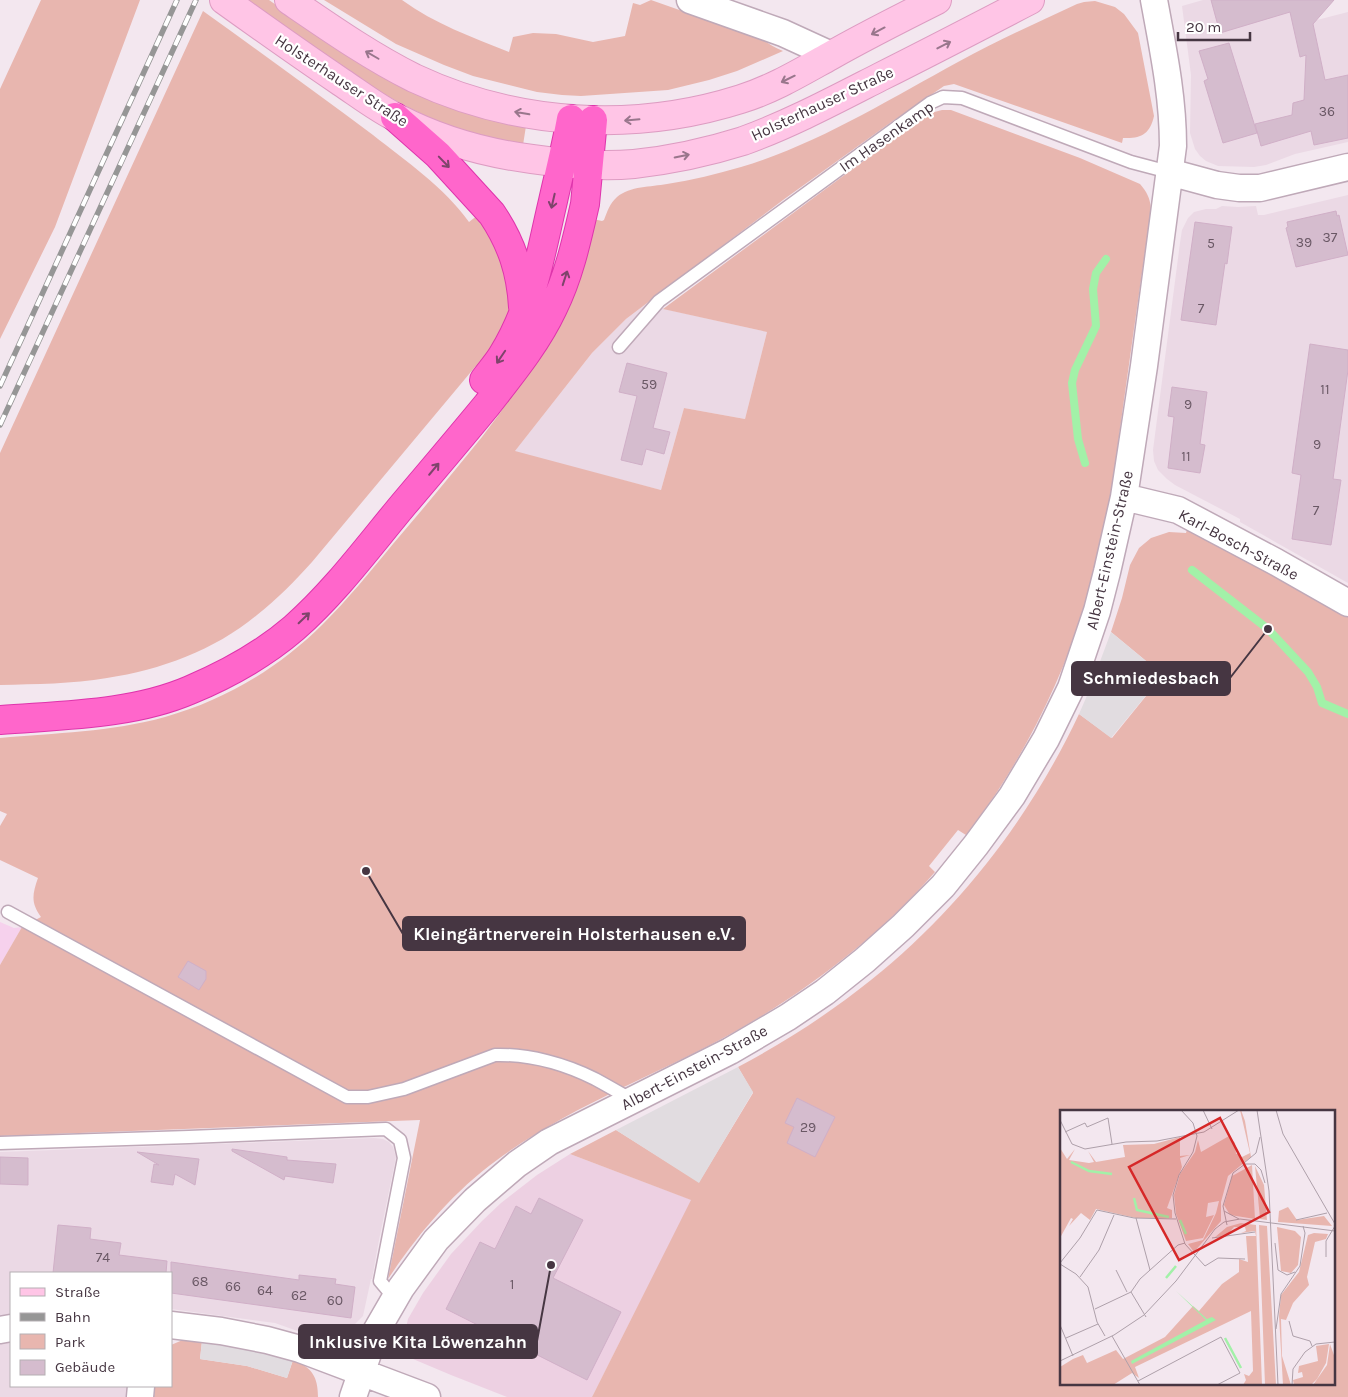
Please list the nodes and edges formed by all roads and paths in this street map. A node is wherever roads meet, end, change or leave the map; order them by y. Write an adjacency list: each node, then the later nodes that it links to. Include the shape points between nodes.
1 (224, 0): 8 (main road, Holsterhauser Straße)
2 (289, 0): 9 (main road, one-way to 2, via 502,109 443,90 366,52)
3 (690, 0): 7 (street, via 783,33)
4 (937, 0): 7 (main road, one-way to 7)
5 (1030, 0): 10 (main road, Holsterhauser Straße, one-way to 5, via 634,164 670,159 742,141 834,100)
6 (1154, 0): 12 (street, Albert-Einstein-Straße, via 1169,78 1173,123)
7 (831, 55): 9 (main road, one-way to 9, via 788,79 743,98 673,115 628,120)
8 (395, 117): 10 (main road, Holsterhauser Straße, via 440,137 484,150); 13 (highway, one-way to 13, via 438,155 500,225 517,264)
9 (582, 119): 10 (highway)
10 (576, 164): 13 (highway, one-way to 13); 18 (highway, one-way to 10, via 104,711 165,699 241,665 294,629 355,564 456,444 537,338 559,296 584,204)
11 (1348, 167): 12 (street, Im Hasenkamp, via 1260,188 1218,185)
12 (1170, 172): 14 (lane, Im Hasenkamp, via 1131,162 962,98 944,97 930,103 659,302); 15 (street, Albert-Einstein-Straße)
13 (524, 314): 17 (highway, one-way to 17, via 501,358 343,552 301,597 256,635 176,679 140,690 103,697)
14 (619, 347)
15 (1124, 497): 16 (street, Karl-Bosch-Straße, via 1178,510); 20 (street, Albert-Einstein-Straße, via 1097,611 1071,688 1046,739 1012,796 943,886 903,926 825,992 730,1052)
16 (1348, 603)
17 (0, 703)
18 (0, 720)
19 (8, 912): 20 (lane, via 347,1097 368,1097 404,1089 495,1056 508,1055 551,1062 594,1079)
20 (632, 1100): 22 (street, Albert-Einstein-Straße, via 549,1142 518,1164 475,1200 436,1240)
21 (0, 1143): 22 (lane, via 386,1129 400,1140 404,1158 380,1281)
22 (394, 1298): 24 (street, Albert-Einstein-Straße, via 375,1333)
23 (172, 1325): 24 (street, via 267,1340)
24 (362, 1373): 25 (street, Albert-Einstein-Straße); 26 (street)
25 (352, 1397)
26 (427, 1397)

